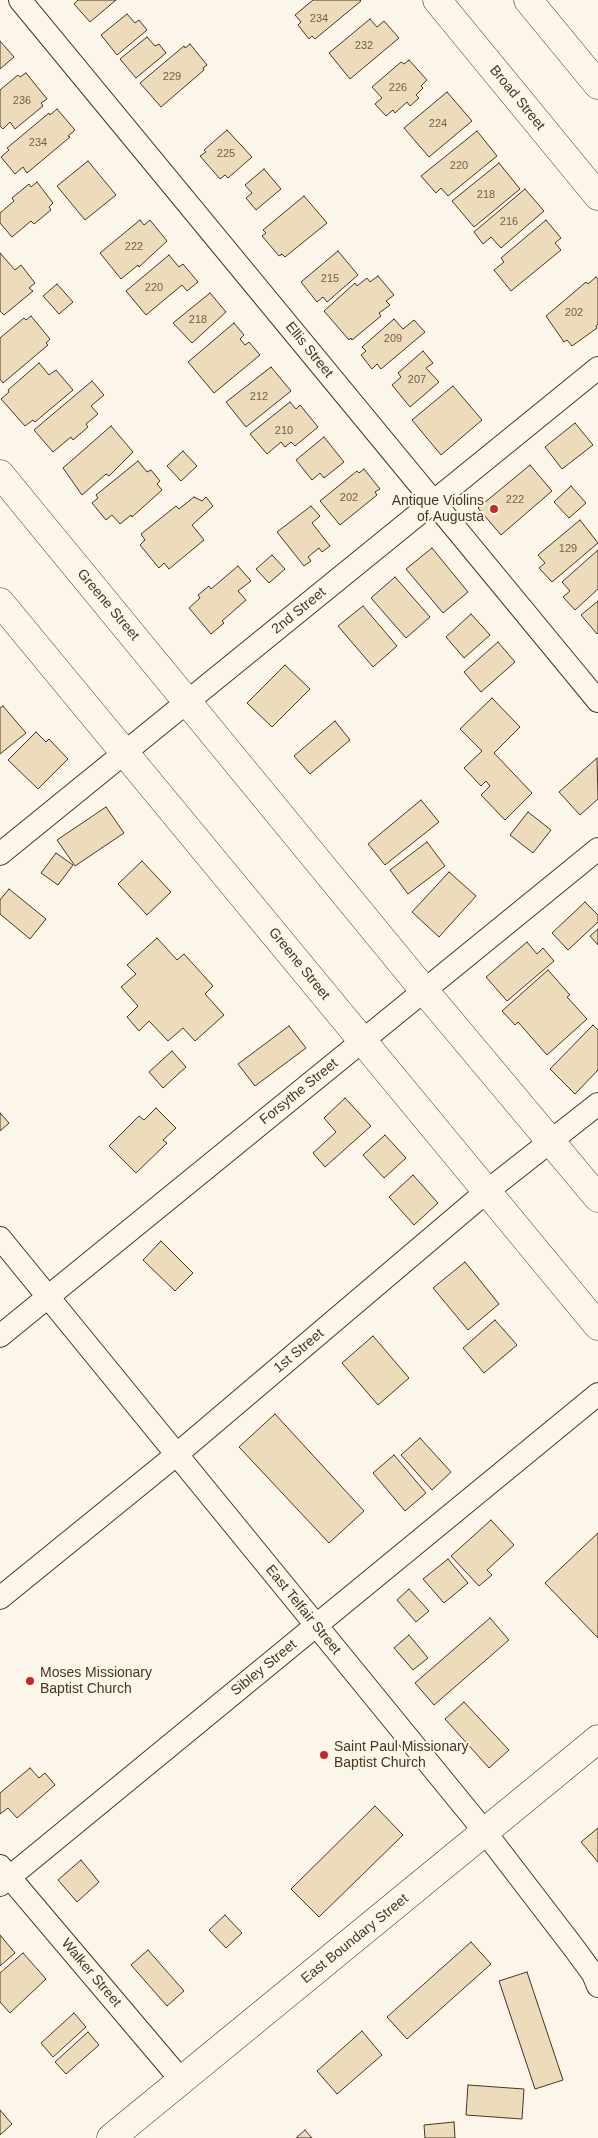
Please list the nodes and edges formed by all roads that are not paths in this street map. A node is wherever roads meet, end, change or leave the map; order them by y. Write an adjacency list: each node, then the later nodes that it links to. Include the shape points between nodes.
1 (20, 0): 8 (street, Ellis Street)
2 (437, 0): 5 (main road, Broad Street)
3 (528, 0): 4 (main road)
4 (598, 85)
5 (598, 196)
6 (598, 368): 8 (street, 2nd Street)
7 (0, 474): 10 (main road, Greene Street)
8 (434, 502): 10 (street, 2nd Street); 11 (street, Ellis Street)
9 (0, 602): 12 (main road, Greene Street)
10 (188, 701): 12 (street, 2nd Street); 15 (main road, Greene Street)
11 (598, 701)
12 (124, 753): 14 (street, 2nd Street); 16 (main road, Greene Street)
13 (598, 849): 15 (street, Forsythe Street)
14 (0, 854)
15 (423, 990): 16 (street, Forsythe Street); 18 (main road, Greene Street)
16 (362, 1041): 19 (main road, Greene Street); 22 (street, Forsythe Street)
17 (598, 1104): 18 (street, 1st Street)
18 (551, 1141): 19 (street, 1st Street); 20 (main road, Greene Street)
19 (486, 1192): 23 (main road, Greene Street); 26 (street, 1st Street)
20 (598, 1198)
21 (0, 1238): 22 (street, East Telfair Street)
22 (48, 1297): 24 (street, Forsythe Street); 26 (street, East Telfair Street)
23 (598, 1326)
24 (0, 1336)
25 (598, 1394): 28 (street, Sibley Street)
26 (176, 1455): 27 (street, 1st Street); 28 (street, East Telfair Street)
27 (0, 1598)
28 (316, 1626): 30 (street, East Telfair Street); 31 (street, Sibley Street)
29 (598, 1739): 30 (main road, East Boundary Street)
30 (485, 1832): 32 (street, East Telfair Street, via 574,1948); 33 (main road, East Boundary Street)
31 (3, 1876): 33 (street, Walker Street)
32 (598, 1986)
33 (182, 2080): 34 (main road, East Boundary Street)
34 (111, 2138)

